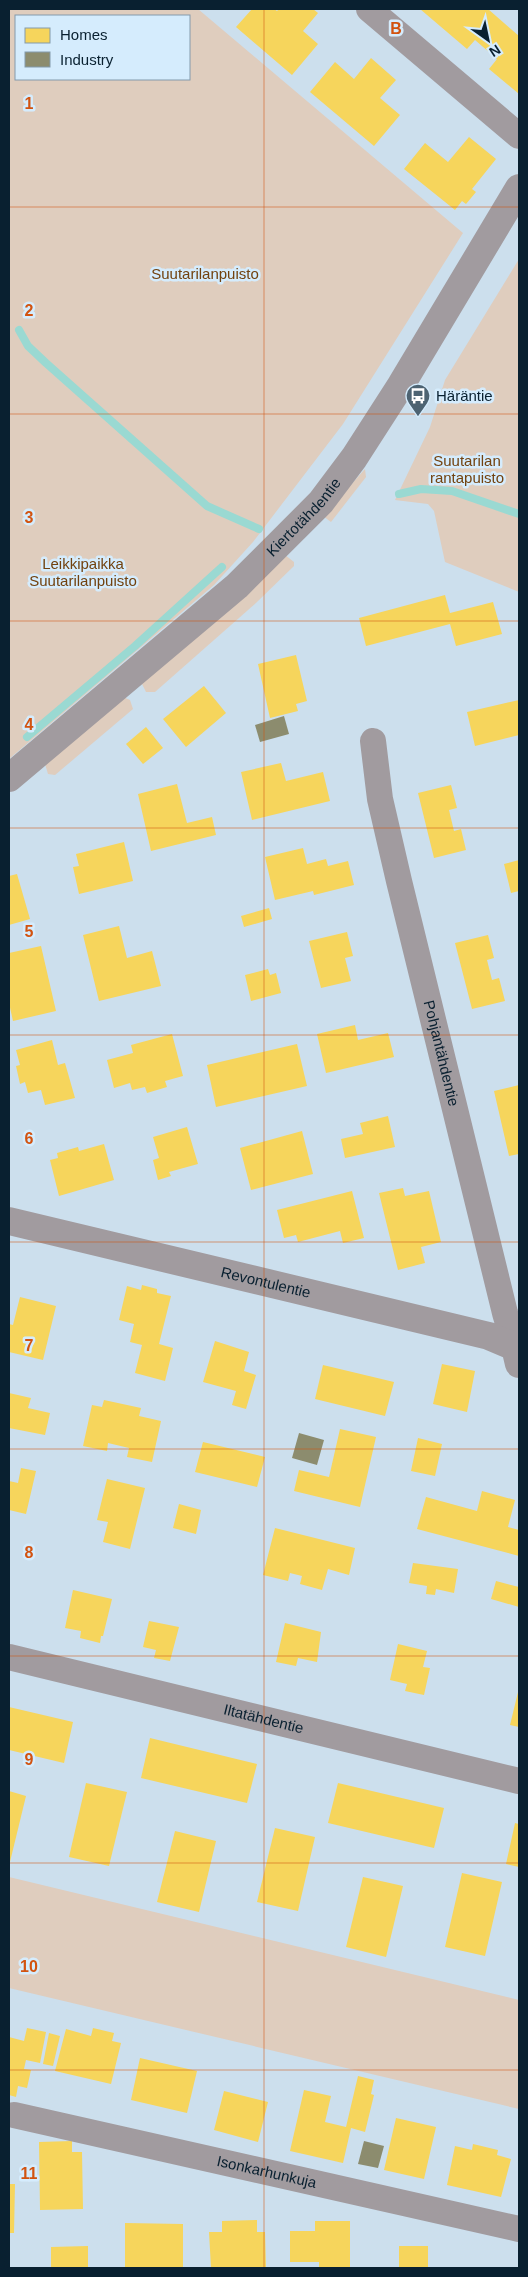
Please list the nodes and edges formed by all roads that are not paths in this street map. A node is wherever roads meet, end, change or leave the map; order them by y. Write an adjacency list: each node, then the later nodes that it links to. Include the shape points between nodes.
1 (369, 9): 2 (street)
2 (519, 136)
3 (519, 188): 5 (street, Kiertotähdentie, via 401,385 321,502 237,586)
4 (374, 741): 7 (street, Pohjantähdentie, via 380,798 399,881)
5 (9, 778)
6 (9, 1221): 7 (street, Revontulentie, via 490,1336)
7 (518, 1353)
8 (9, 1657): 9 (street, Iltatähdentie)
9 (519, 1782)
10 (14, 2115): 11 (street, Isonkarhunkuja)
11 (519, 2229)

